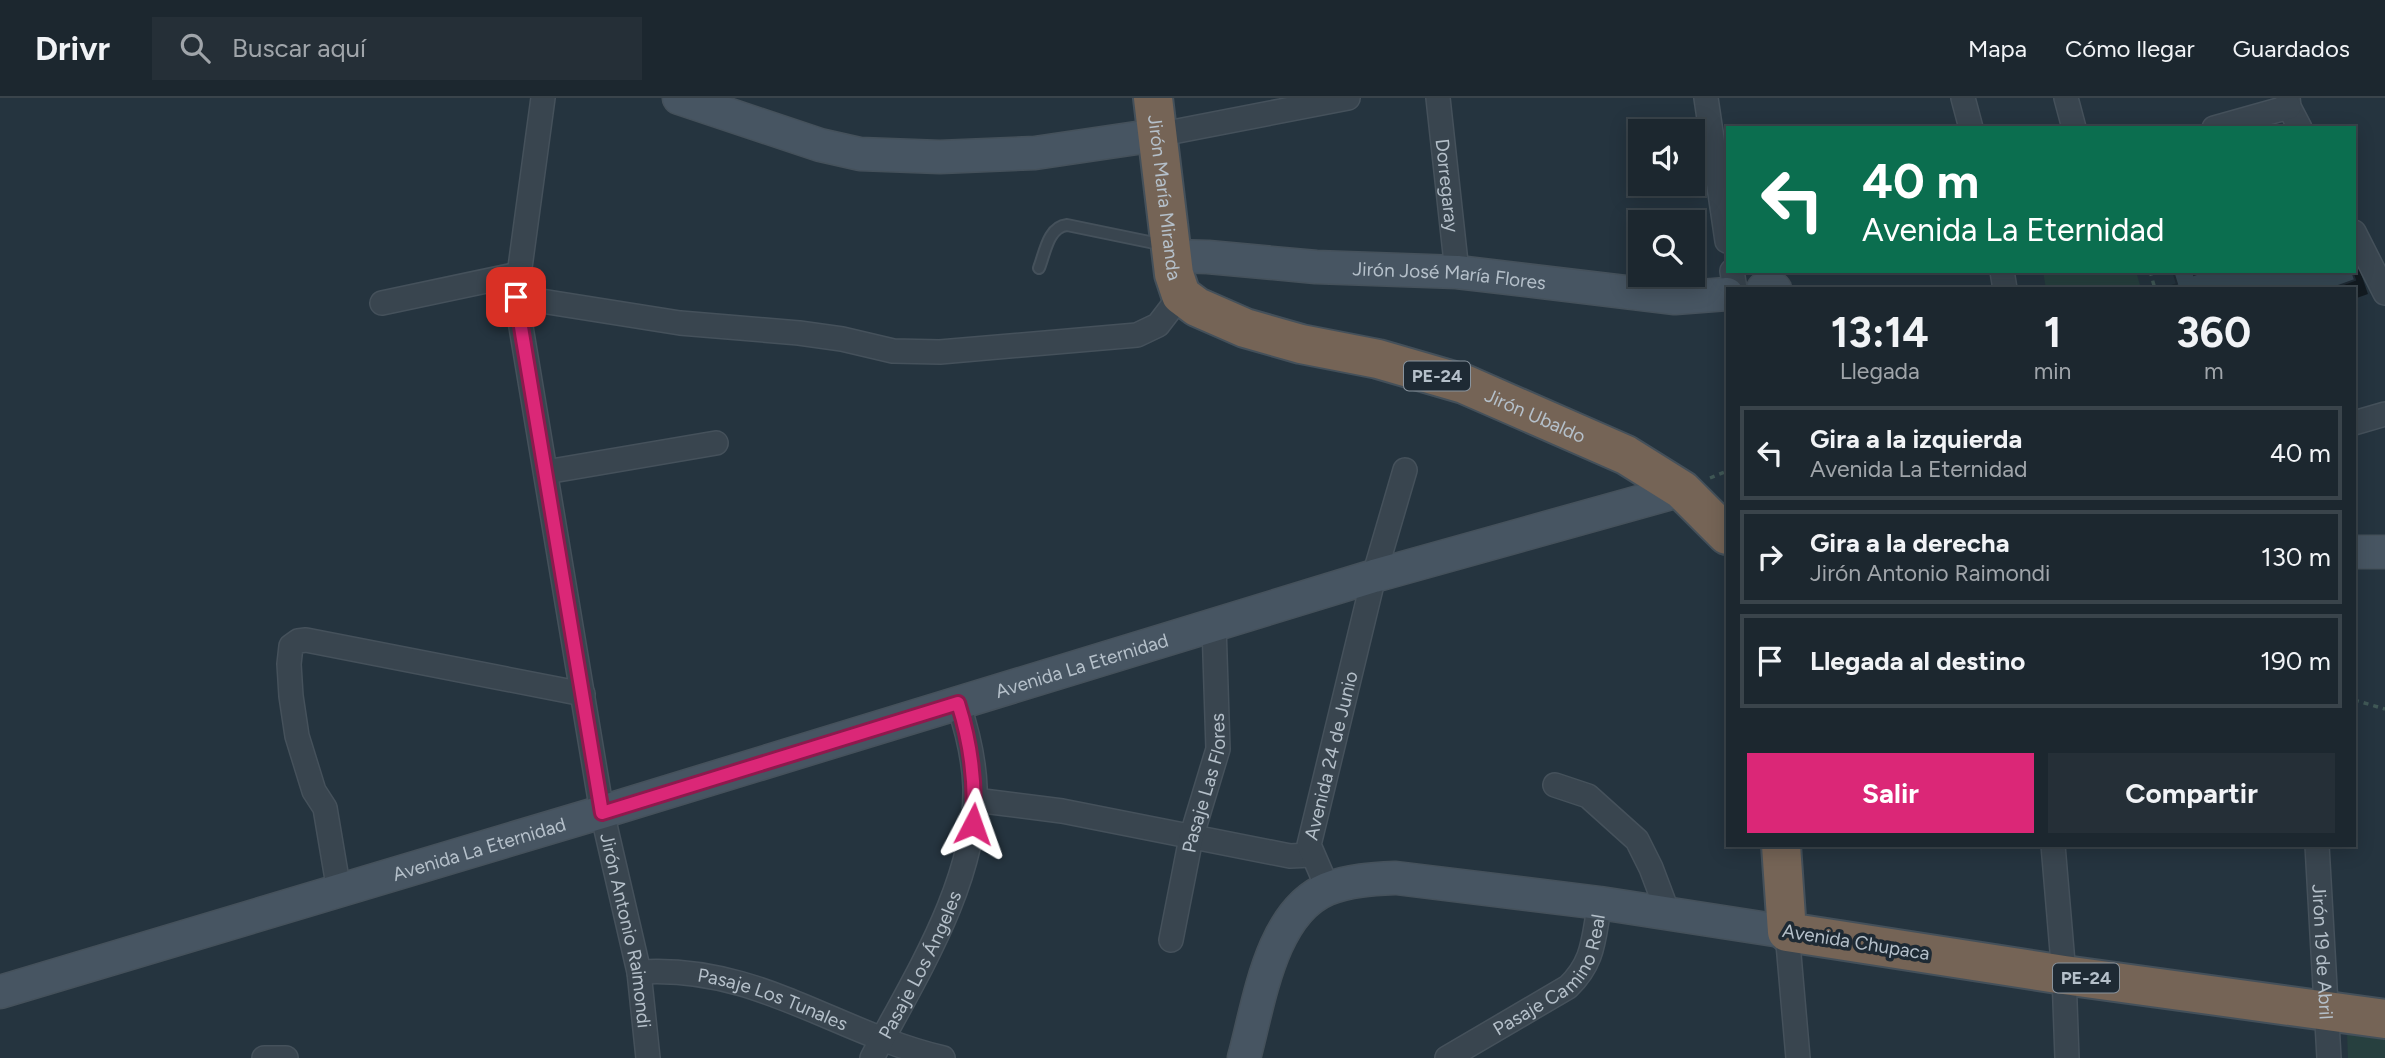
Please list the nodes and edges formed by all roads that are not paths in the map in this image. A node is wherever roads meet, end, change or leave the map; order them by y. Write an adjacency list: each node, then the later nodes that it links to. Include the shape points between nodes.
1 (543, 98): 19 (street, Jirón Antonio Raimondi)
2 (679, 98): 13 (street, via 860,154 940,158 1035,153)
3 (1153, 98): 13 (highway, Jirón María Miranda)
4 (1348, 98): 13 (street)
5 (1438, 98): 18 (street, Dorregaray)
6 (1706, 98): 14 (street)
7 (1964, 98): 10 (street)
8 (2066, 98): 11 (street)
9 (2292, 111): 12 (street)
10 (1971, 126)
11 (2073, 126)
12 (2223, 126)
13 (1157, 135): 16 (highway, Jirón María Miranda)
14 (1726, 234)
15 (2356, 236): 20 (street)
16 (1171, 251): 17 (lane, via 1067,225 1053,231); 18 (street, Jirón José María Flores, via 1316,267); 22 (highway, Jirón María Miranda)
17 (1039, 268)
18 (1457, 272): 21 (street, Jirón José María Flores, via 1675,298)
19 (518, 286): 22 (street, via 680,323 799,333 893,351 940,352 1137,335 1158,325); 23 (street); 28 (street, Jirón Antonio Raimondi)
20 (2385, 293)
21 (1726, 294)
22 (1181, 295): 29 (highway, Jirón Ubaldo / PE-24, via 1196,307 1245,328 1465,384 1626,454)
23 (382, 303)
24 (2385, 414): 25 (street)
25 (2356, 422)
26 (716, 443): 28 (street)
27 (1405, 470): 33 (street, Avenida 24 de Junio)
28 (545, 472): 35 (street, Jirón Antonio Raimondi)
29 (1682, 490): 30 (highway, PE-24); 33 (street, Avenida La Eternidad)
30 (1726, 534)
31 (2356, 552): 32 (street)
32 (2385, 552)
33 (1374, 576): 34 (street, Avenida La Eternidad); 44 (street, Avenida 24 de Junio, via 1309,845)
34 (1214, 625): 36 (street, Avenida La Eternidad); 40 (street, Pasaje Las Flores, via 1218,749)
35 (583, 694): 39 (street, Jirón Antonio Raimondi); 46 (street, via 306,640 291,646 297,736 314,791 325,808)
36 (958, 703): 38 (street, Pasaje Los Ángeles, via 971,749); 39 (street, Avenida La Eternidad)
37 (1555, 785): 48 (street, via 1588,796 1637,840)
38 (975, 800): 40 (street, via 1062,811); 56 (street, Pasaje Los Ángeles, via 968,847 948,909 918,978)
39 (602, 813): 46 (street, Avenida La Eternidad); 51 (street, Jirón Antonio Raimondi)
40 (1191, 838): 44 (street, via 1290,856); 50 (street, Pasaje Las Flores)
41 (1780, 847): 49 (highway)
42 (2053, 847): 52 (street)
43 (2317, 847): 54 (street, Jirón 19 de Abril)
44 (1312, 855): 45 (street, Avenida 24 de Junio)
45 (1328, 889): 47 (street, Avenida Chupaca, via 1396,878); 61 (street, via 1305,902 1275,947)
46 (339, 891): 53 (street, Avenida La Eternidad)
47 (1600, 903): 48 (street, Avenida Chupaca); 62 (street, Pasaje Camino Real, via 1590,960 1582,974 1568,987)
48 (1668, 913): 49 (street, Avenida Chupaca)
49 (1787, 932): 52 (highway, Avenida Chupaca / PE-24); 63 (street)
50 (1171, 940)
51 (639, 972): 56 (street, Pasaje Los Tunales, via 696,973 737,982 821,1013); 59 (street, Jirón Antonio Raimondi)
52 (2064, 975): 54 (highway, Avenida Chupaca / PE-24); 64 (street)
53 (0, 992)
54 (2327, 1010): 55 (highway, Avenida Chupaca / PE-24); 65 (street, Jirón 19 de Abril)
55 (2385, 1019)
56 (877, 1049): 60 (street, Pasaje Los Tunales)
57 (264, 1058): 58 (street)
58 (286, 1058)
59 (648, 1058)
60 (943, 1058)
61 (1244, 1058)
62 (1447, 1058)
63 (1798, 1058)
64 (2067, 1058)
65 (2329, 1058)

